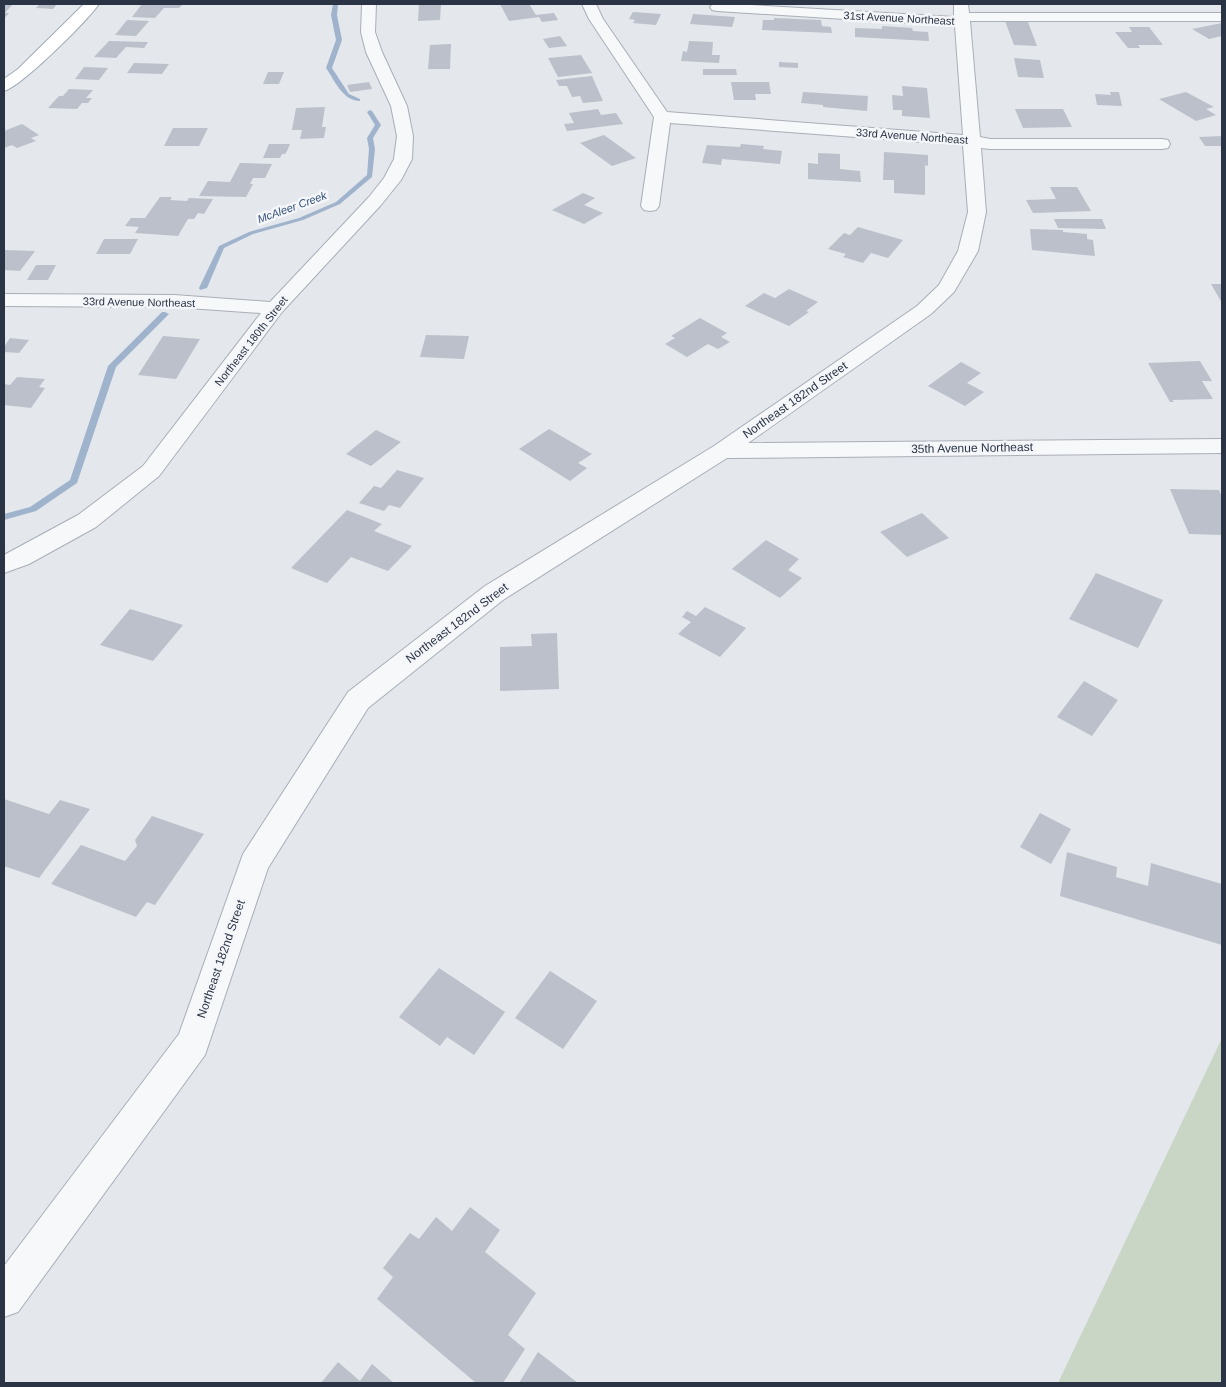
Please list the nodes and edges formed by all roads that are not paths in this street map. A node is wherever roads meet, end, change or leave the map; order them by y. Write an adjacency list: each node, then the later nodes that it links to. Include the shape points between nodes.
1 (92, 4): 7 (main road, via 24,72)
2 (369, 4): 13 (street, Northeast 180th Street, via 368,32 400,114 405,136 403,159 375,201)
3 (589, 4): 8 (street)
4 (717, 7): 5 (street, 31st Avenue Northeast)
5 (961, 14): 6 (street, 31st Avenue Northeast); 9 (street, Northeast 182nd Street)
6 (1222, 17)
7 (4, 86)
8 (662, 117): 9 (street, 33rd Avenue Northeast); 11 (street)
9 (972, 141): 10 (street, 33rd Avenue Northeast, via 990,144); 15 (street, Northeast 182nd Street, via 977,212 968,251 947,288 924,310)
10 (1162, 144)
11 (650, 206)
12 (4, 300): 13 (street, 33rd Avenue Northeast, via 174,302)
13 (275, 308): 16 (street, Northeast 180th Street, via 152,471 87,521)
14 (1222, 446): 15 (street, 35th Avenue Northeast)
15 (722, 451): 17 (street, Northeast 182nd Street, via 494,593 358,700 254,863 192,1043)
16 (4, 564)
17 (4, 1298)

